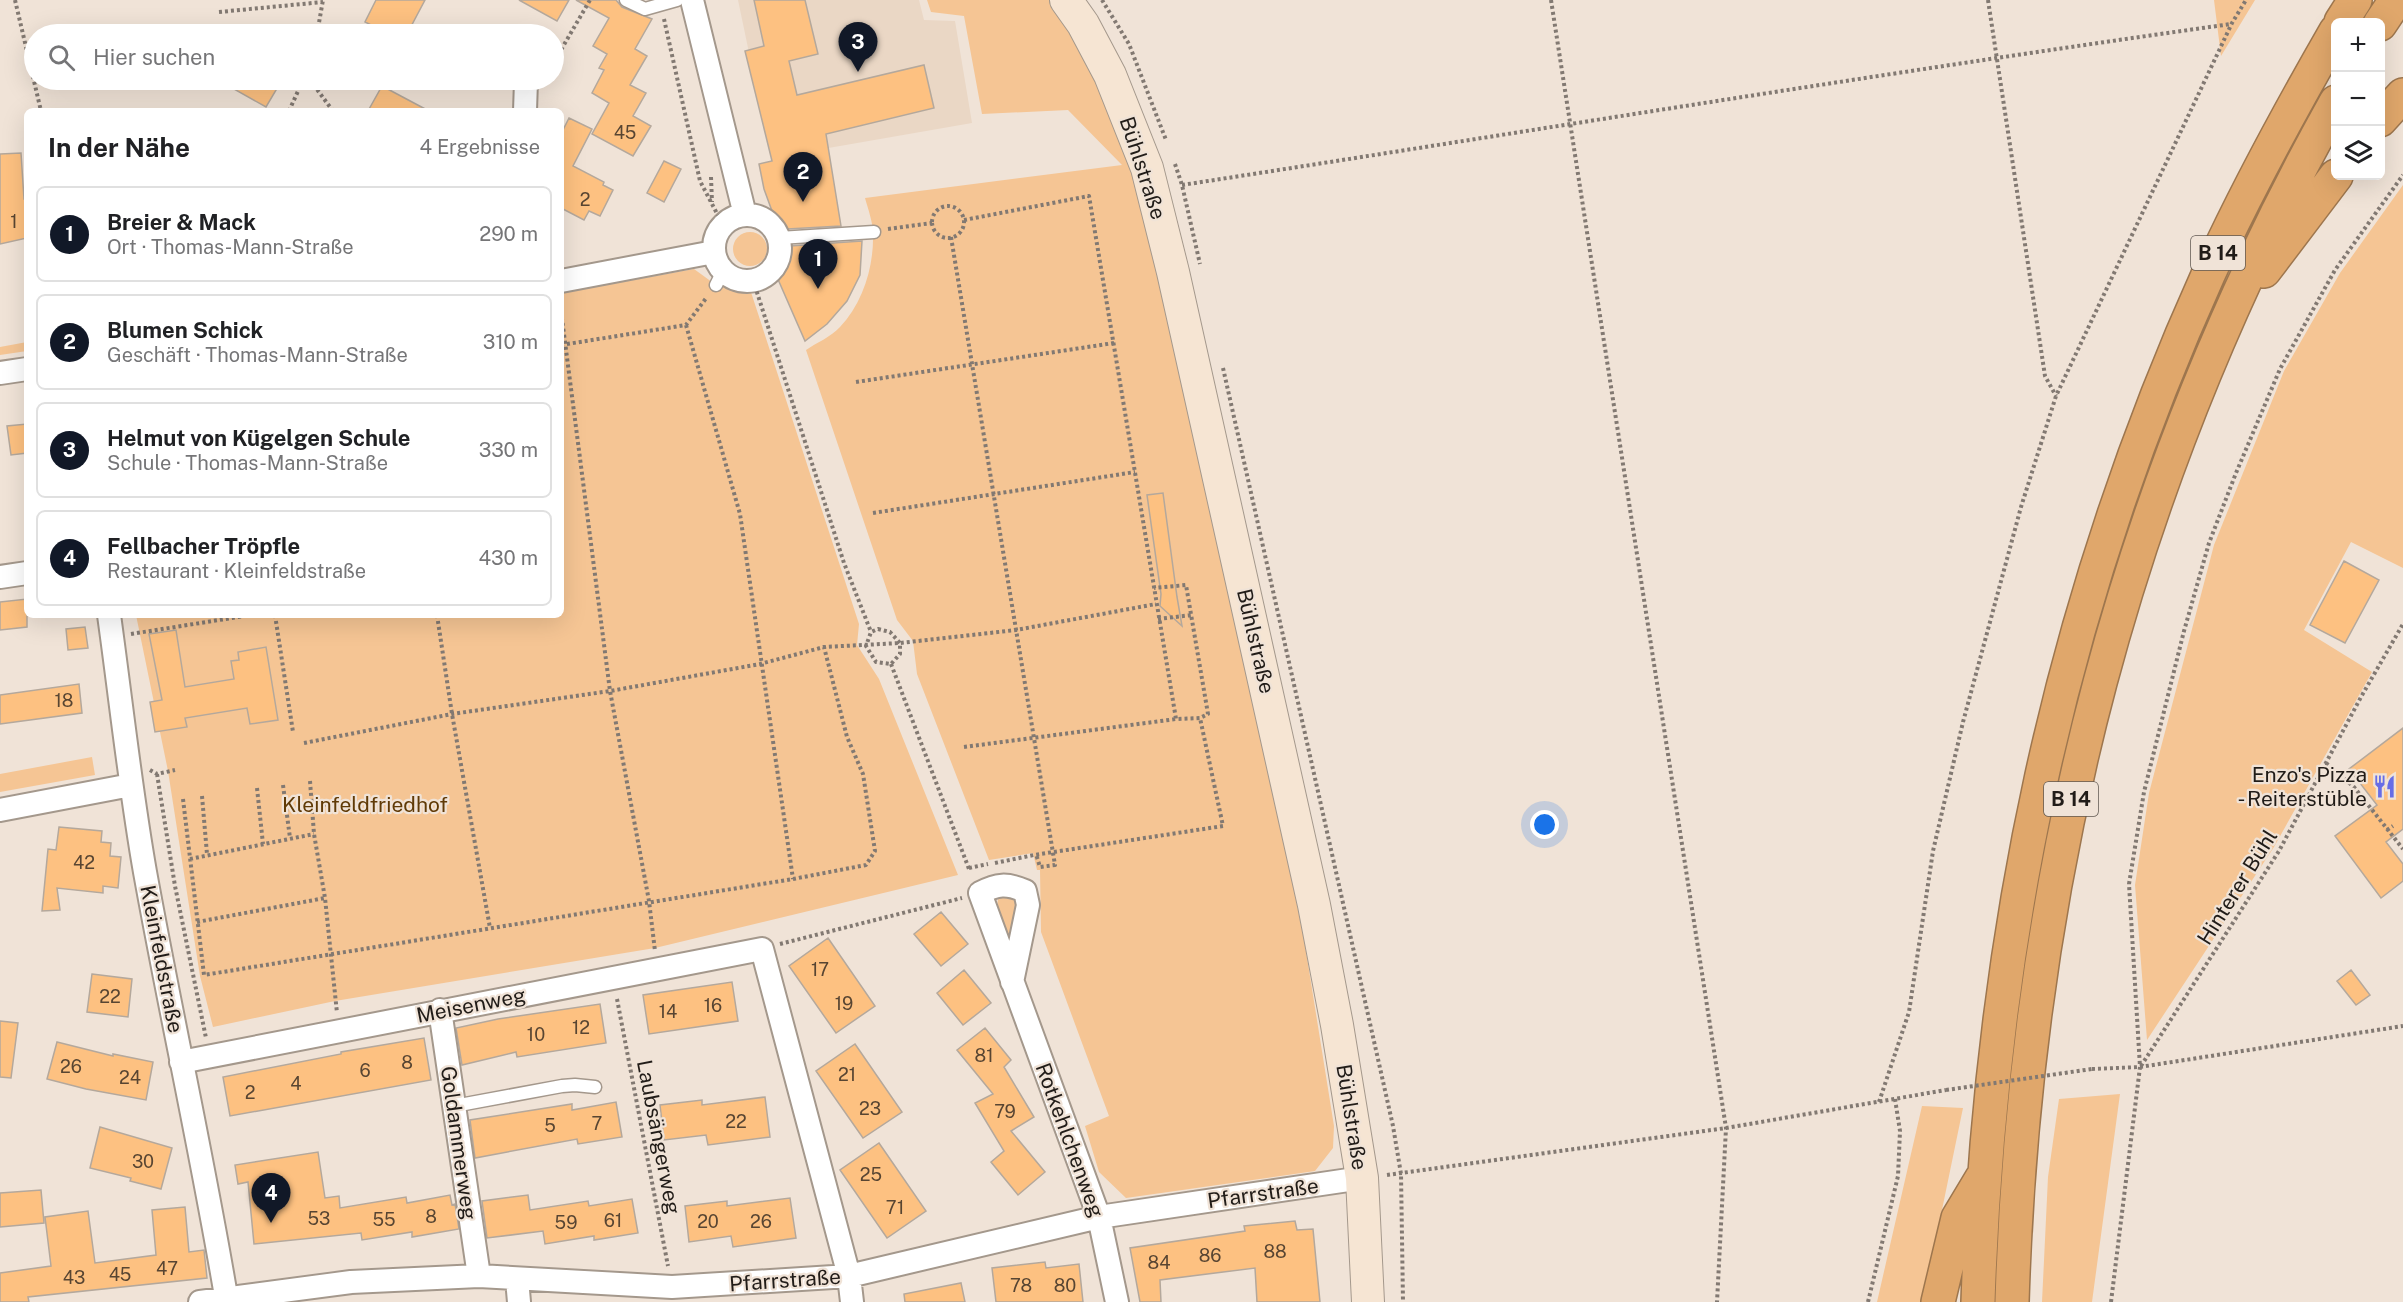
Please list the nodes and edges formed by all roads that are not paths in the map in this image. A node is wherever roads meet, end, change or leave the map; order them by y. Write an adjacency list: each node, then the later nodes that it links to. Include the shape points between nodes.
1 (626, 0): 2 (lane, via 645,9)
2 (677, 0)
3 (692, 0): 16 (street)
4 (1066, 0): 35 (main road, Bühlstraße, via 1110,75 1150,180 1176,283 1314,905)
5 (2355, 0): 7 (highway)
6 (2396, 0): 8 (highway)
7 (2344, 18)
8 (2384, 18)
9 (2331, 40): 34 (highway, B 14, via 2258,172 2200,292 2145,426 2090,587 2046,751 2014,912 1998,1023)
10 (526, 90): 12 (street)
11 (2403, 95): 14 (highway)
12 (525, 108)
13 (2331, 111): 21 (highway, B 14, via 2277,212)
14 (2385, 115)
15 (2333, 180): 21 (highway)
16 (745, 215): 18 (street, via 766,221); 19 (street, via 723,225 714,242)
17 (874, 232): 18 (lane)
18 (779, 238): 19 (street, via 776,264 771,271 742,281)
19 (718, 269): 20 (street)
20 (564, 281)
21 (2228, 318): 48 (highway, B 14, via 2187,415 2134,563 2099,680 2072,792 2034,1015 2019,1169)
22 (24, 369): 23 (street)
23 (0, 373)
24 (24, 573): 25 (street)
25 (0, 577)
26 (109, 618): 27 (street, Kleinfeldstraße)
27 (131, 785): 28 (street); 31 (street, Kleinfeldstraße)
28 (0, 810)
29 (1012, 982): 29 (street, Rotkehlchenweg, via 1028,905 1026,891 1013,885 974,880); 36 (street, Rotkehlchenweg)
30 (440, 1010): 31 (street, Meisenweg); 33 (street, Goldammerweg); 38 (street, Meisenweg, via 762,949)
31 (182, 1062): 40 (street, Kleinfeldstraße)
32 (595, 1087): 33 (lane, via 562,1086)
33 (454, 1106): 37 (street, Goldammerweg)
34 (1984, 1174): 46 (highway, via 1958,1218); 47 (highway, B 14)
35 (1362, 1178): 36 (street, Pfarrstraße); 45 (main road, Bühlstraße)
36 (1099, 1218): 38 (street, Pfarrstraße); 44 (street, Rotkehlchenweg)
37 (479, 1276): 39 (street, Pfarrstraße); 40 (street, Pfarrstraße, via 351,1281)
38 (849, 1276): 39 (street, Pfarrstraße, via 672,1287); 43 (street)
39 (517, 1279): 42 (street)
40 (226, 1300): 41 (street, Pfarrstraße)
41 (200, 1302)
42 (519, 1302)
43 (852, 1302)
44 (1117, 1302)
45 (1368, 1302)
46 (1938, 1302)
47 (1978, 1302)
48 (2012, 1302)

